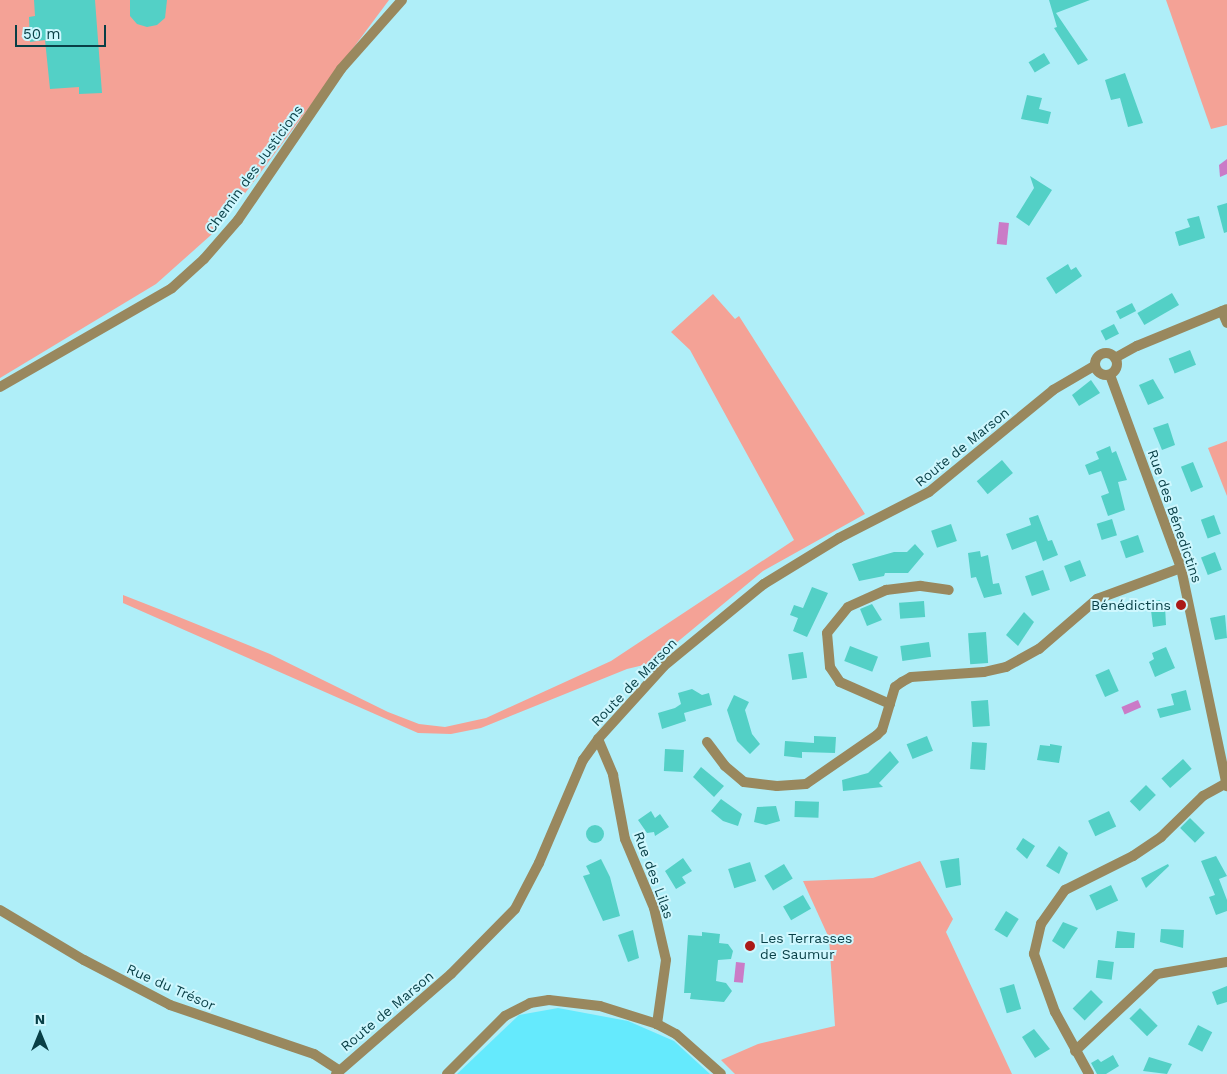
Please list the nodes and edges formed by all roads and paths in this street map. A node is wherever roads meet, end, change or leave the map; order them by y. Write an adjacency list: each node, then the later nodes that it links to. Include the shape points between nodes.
1 (402, 0): 7 (street, Chemin des Justicions, via 341,69 238,220 204,259 172,288)
2 (1224, 310): 3 (street); 4 (street)
3 (1227, 323)
4 (1115, 358): 5 (street, via 1108,353 1100,355); 6 (street, via 1116,368)
5 (1094, 366): 6 (street, via 1098,373); 11 (street, Route de Marson, via 1052,390 929,492 839,538 764,584 664,666)
6 (1110, 375): 8 (street, Rue des Bénedictins)
7 (0, 387)
8 (1181, 568): 10 (street, via 1098,599 1016,663 984,672 911,677 895,687); 13 (street, Rue des Bénedictins)
9 (949, 590): 10 (street, via 921,586 886,590 848,607 827,633 830,667 840,682)
10 (890, 704): 12 (street, via 877,735 806,784 777,786 744,782 725,766)
11 (598, 739): 16 (street, Rue des Lilas, via 613,775 625,839 654,908 666,960); 18 (street, Route de Marson, via 583,760 539,864 515,909 451,974)
12 (707, 742)
13 (1227, 784): 17 (street, via 1203,796 1161,837 1133,856 1065,890 1041,924 1034,954 1055,1012)
14 (0, 910): 18 (street, Rue du Trésor, via 84,960 170,1005 314,1054)
15 (1227, 962): 17 (street, via 1157,974)
16 (657, 1024): 19 (street, via 637,1015 572,1001 530,1003 505,1016); 20 (street, via 676,1034)
17 (1075, 1051): 21 (street)
18 (338, 1072)
19 (447, 1074)
20 (721, 1074)
21 (1089, 1074)

